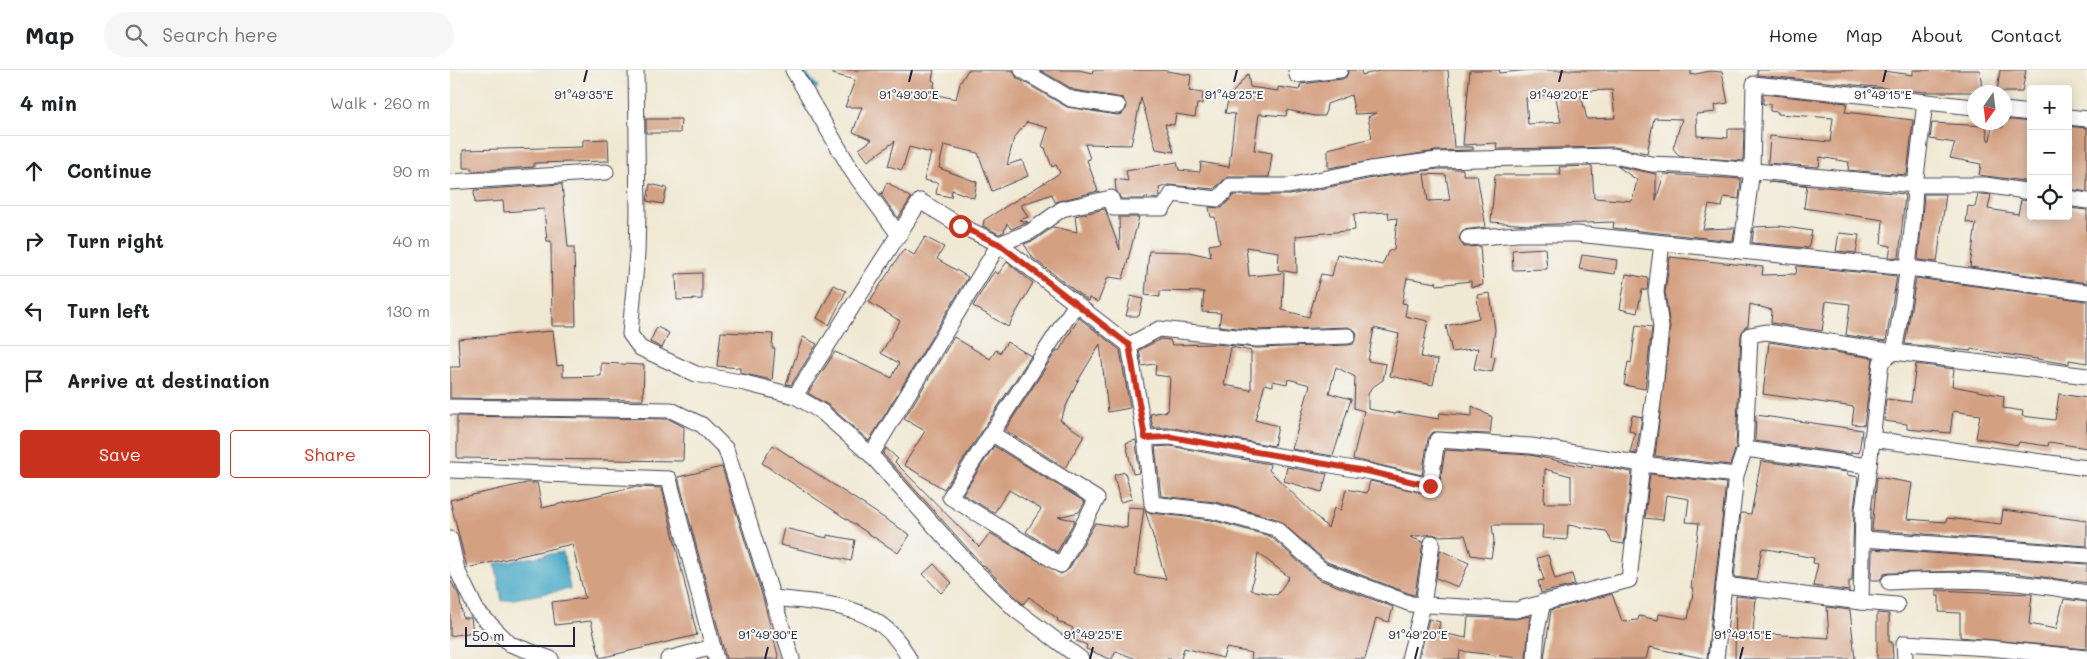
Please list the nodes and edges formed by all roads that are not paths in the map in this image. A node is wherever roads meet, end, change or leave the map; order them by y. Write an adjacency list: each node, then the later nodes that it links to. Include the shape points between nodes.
1 (636, 70): 33 (street, via 638,212 630,334 640,348 696,374 745,382)
2 (793, 70): 21 (street, via 852,170)
3 (1022, 70): 8 (street, via 1071,99)
4 (1296, 70): 5 (street, via 1297,75)
5 (1340, 70)
6 (1754, 77): 7 (street); 14 (street)
7 (1925, 102): 9 (street); 17 (street)
8 (1118, 106)
9 (1967, 106)
10 (2012, 111): 11 (street)
11 (2027, 113)
12 (2072, 117): 13 (street)
13 (2087, 119)
14 (1752, 170): 17 (street); 24 (street, via 1651,164 1614,156 1437,160 1288,186 1230,186 1218,200 1172,194 1163,208 1114,208 1110,198 1062,209 1030,232); 25 (street)
15 (606, 172): 16 (street)
16 (450, 182)
17 (1915, 185): 18 (street, via 1985,185); 26 (street, via 1914,233)
18 (2027, 191)
19 (2072, 199): 20 (street)
20 (2087, 201)
21 (899, 235): 24 (street, via 920,201 960,226); 33 (street)
22 (1468, 238): 23 (street, via 1577,234)
23 (1662, 243): 25 (street); 40 (street, via 1656,292 1660,336)
24 (999, 244): 28 (street); 39 (street)
25 (1741, 251): 26 (street)
26 (1908, 268): 27 (street); 31 (street)
27 (2087, 292)
28 (1076, 304): 30 (street); 35 (street)
29 (1348, 336): 30 (street, via 1257,339 1159,329)
30 (1129, 345): 36 (street)
31 (1894, 352): 32 (street); 37 (street, via 1881,362); 38 (street, via 1766,332 1750,335)
32 (2087, 376)
33 (795, 396): 39 (street, via 822,412)
34 (450, 407): 52 (street, via 671,410 702,426 726,449)
35 (991, 433): 35 (street, via 1097,498 1061,565 950,497)
36 (1145, 438): 40 (street, via 1171,437 1371,472 1430,486 1437,440 1531,446); 55 (street, via 1152,504 1213,511 1275,528 1322,570 1411,604)
37 (1871, 439): 41 (street); 42 (street)
38 (1745, 449): 41 (street); 44 (street)
39 (871, 455): 63 (street, via 972,568 1017,611)
40 (1642, 464): 44 (street); 53 (street, via 1629,580)
41 (1869, 466): 46 (street)
42 (2087, 468)
43 (450, 470): 57 (street, via 669,479)
44 (1736, 475): 50 (street)
45 (450, 539): 59 (street, via 457,570 477,611 510,644)
46 (1863, 539): 48 (street); 54 (street)
47 (1432, 543): 55 (street)
48 (2087, 555)
49 (1889, 582): 51 (street, via 1994,580)
50 (1724, 585): 54 (street); 66 (street)
51 (2087, 593)
52 (773, 598): 61 (street); 62 (street, via 842,606 864,613 889,632)
53 (1543, 602): 55 (street, via 1516,610); 65 (street, via 1536,630)
54 (1861, 602): 56 (street)
55 (1423, 605): 64 (street)
56 (1897, 605)
57 (715, 653): 60 (street)
58 (2087, 658): 67 (street, via 1904,643)
59 (551, 659)
60 (668, 659)
61 (792, 659)
62 (908, 659)
63 (1081, 659)
64 (1409, 659)
65 (1535, 659)
66 (1716, 659)
67 (1905, 659)

